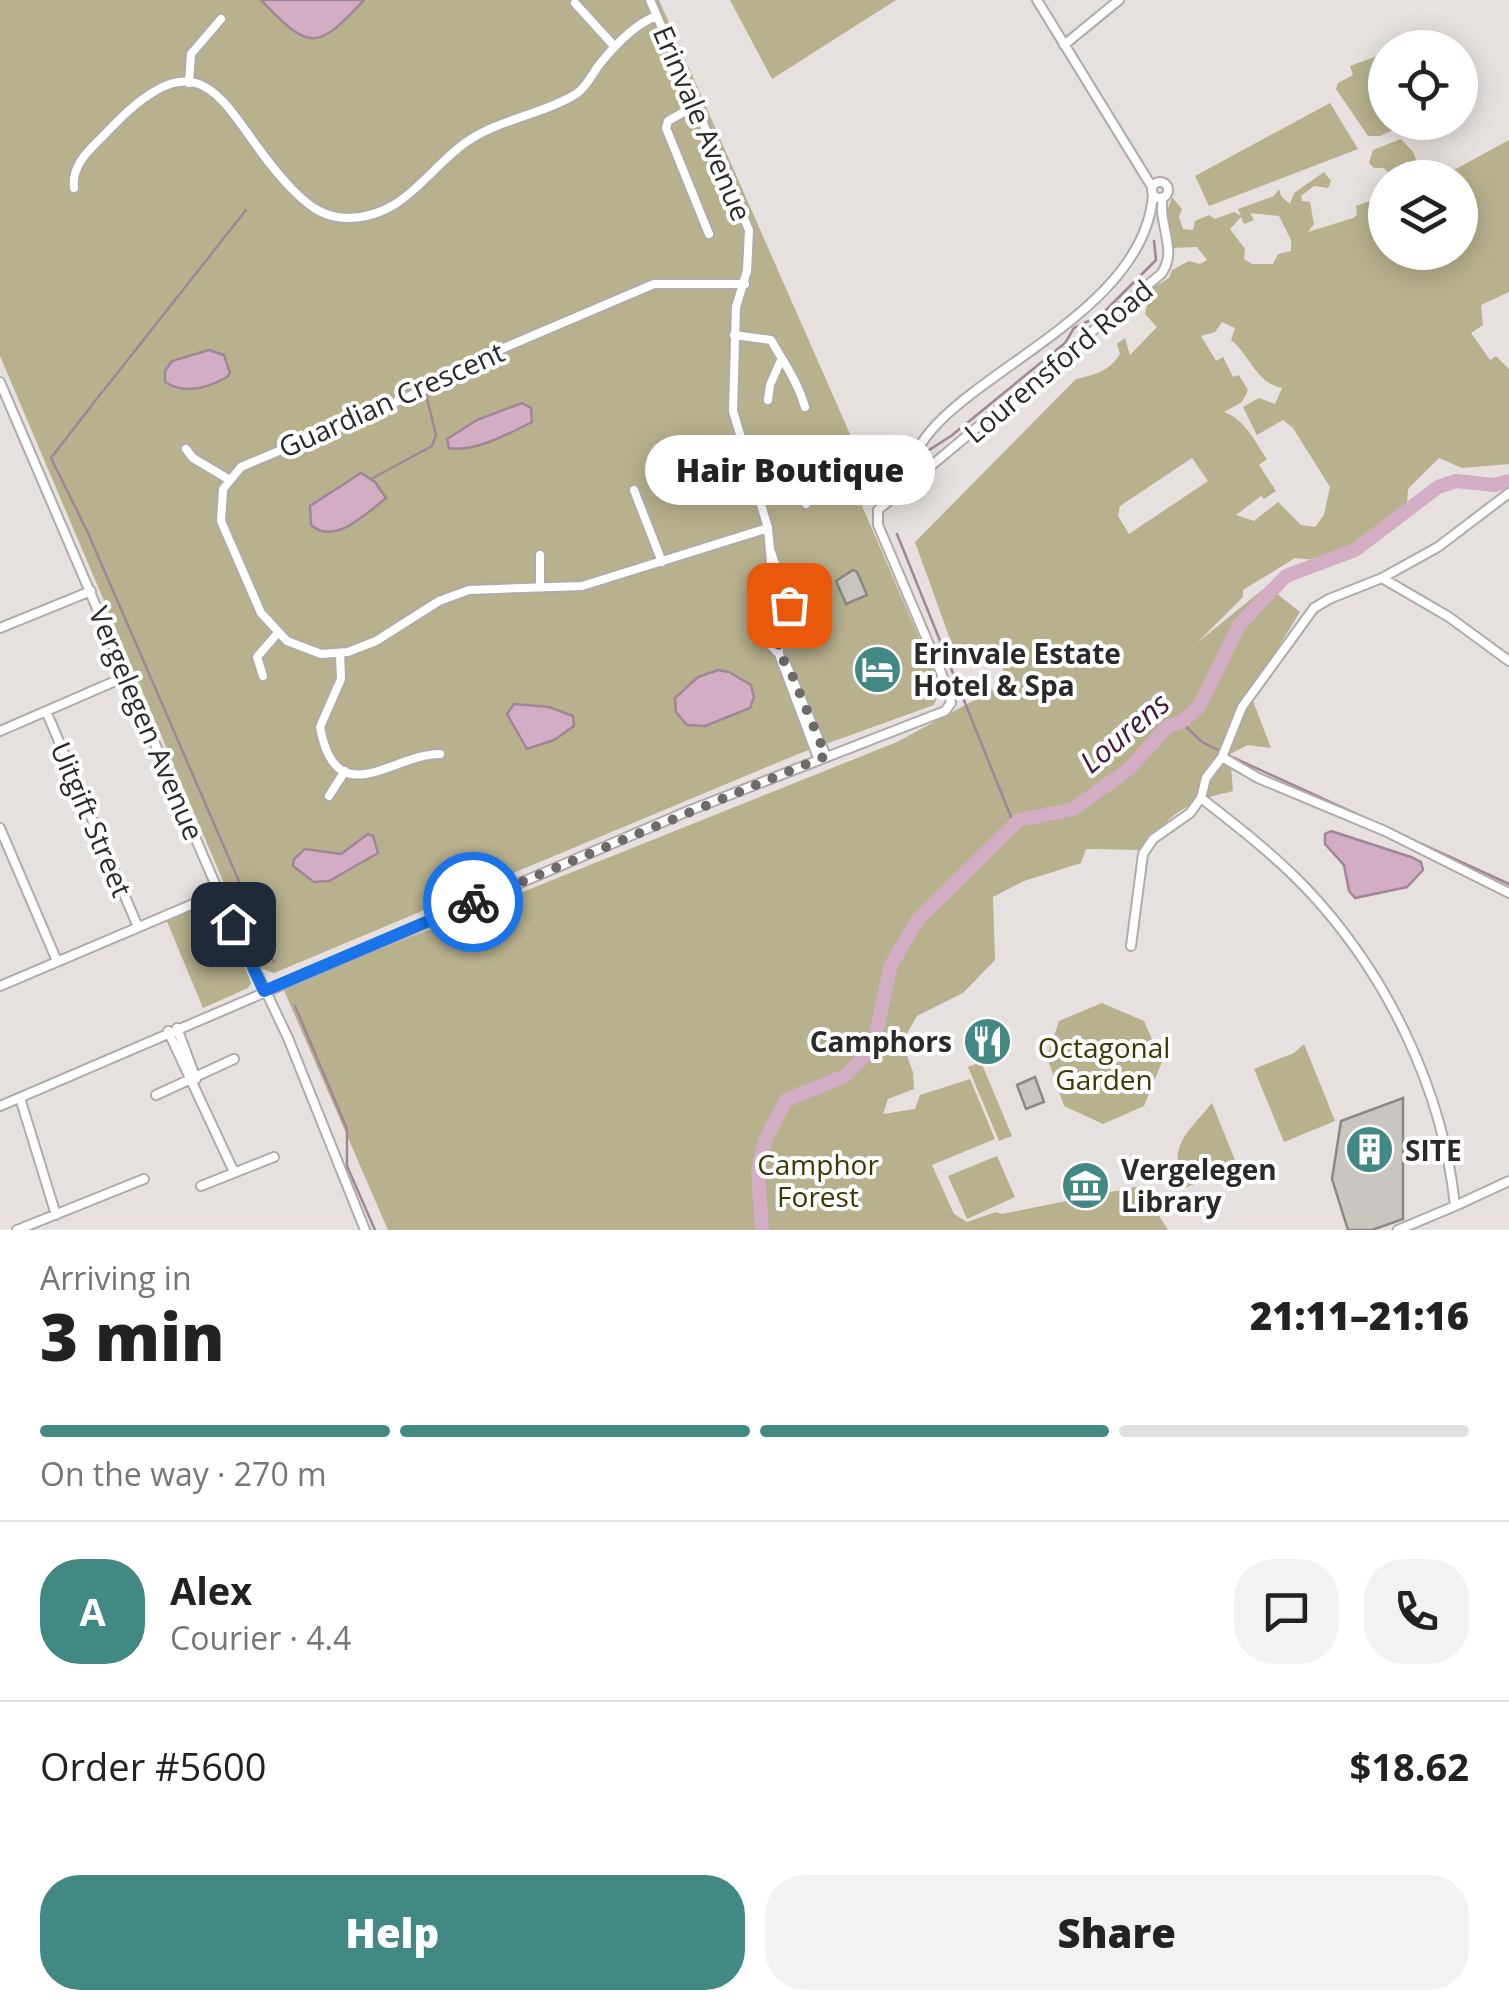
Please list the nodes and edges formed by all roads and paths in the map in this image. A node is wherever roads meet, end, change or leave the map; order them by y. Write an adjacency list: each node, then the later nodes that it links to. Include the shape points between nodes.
1 (650, 0): 5 (street, Erinvale Avenue)
2 (1037, 0): 7 (street, Lourensford Road)
3 (1119, 0): 7 (street)
4 (575, 4): 8 (street)
5 (656, 16): 8 (street); 10 (street, Erinvale Avenue)
6 (221, 19): 9 (street, via 194,49)
7 (1064, 45): 12 (street, Lourensford Road)
8 (615, 47): 9 (street, via 577,94 468,141 398,206 350,218 322,213 302,200 267,165 220,95)
9 (188, 82): 11 (street, via 166,83 138,100 80,160)
10 (696, 105): 13 (street, via 666,128); 14 (street, Erinvale Avenue, via 749,230)
11 (74, 188)
12 (1156, 193): 27 (street, via 1145,232 1110,288 942,420 915,454); 27 (street, Lourensford Road, via 1169,260 1160,274)
13 (709, 234)
14 (745, 284): 15 (street, Guardian Crescent); 16 (street, Erinvale Avenue)
15 (719, 286): 16 (street); 25 (street, Guardian Crescent, via 654,284 256,459)
16 (737, 301): 17 (street, Erinvale Avenue)
17 (734, 335): 18 (street, via 769,338); 26 (street, Erinvale Avenue, via 733,411)
18 (781, 360): 20 (street); 21 (street, via 794,372)
19 (0, 382): 39 (street, Vergelegen Avenue)
20 (768, 400)
21 (804, 407)
22 (827, 443): 24 (street, via 822,457)
23 (186, 449): 25 (street)
24 (784, 469): 26 (street); 30 (street)
25 (228, 479): 42 (street, via 221,521 260,613)
26 (754, 481): 31 (street, Erinvale Avenue)
27 (910, 486): 51 (street, Lourensford Road, via 878,510 876,519 950,706 924,722)
28 (634, 490): 34 (street)
29 (1509, 493): 36 (street, via 1438,547)
30 (806, 504)
31 (768, 528): 32 (street, Erinvale Avenue); 34 (street)
32 (769, 548): 35 (street, Erinvale Avenue); 41 (street, via 787,593)
33 (540, 555): 37 (street)
34 (662, 562): 37 (street, via 582,586)
35 (770, 569): 38 (street, Erinvale Avenue); 41 (street)
36 (1382, 578): 45 (street); 52 (street, via 1328,598 1300,622 1242,707)
37 (540, 587): 44 (street, via 458,593 392,633)
38 (772, 590): 43 (street, Erinvale Avenue); 43 (street, via 756,608 756,622)
39 (91, 591): 40 (street); 46 (street, Vergelegen Avenue)
40 (0, 628)
41 (785, 632): 43 (street)
42 (277, 634): 44 (street, via 304,650); 47 (street, via 257,657)
43 (780, 653): 51 (street, Erinvale Avenue)
44 (340, 654): 53 (street, via 341,679 320,727 332,759)
45 (1509, 662)
46 (127, 676): 48 (street); 57 (street, Vergelegen Avenue)
47 (263, 676)
48 (46, 711): 49 (street); 59 (street, Uitgift Street)
49 (0, 731)
50 (440, 754): 53 (street, via 382,773)
51 (822, 757): 63 (street, Lourensford Road)
52 (1222, 757): 55 (street); 58 (street)
53 (345, 771): 54 (street)
54 (329, 796)
55 (1200, 798): 60 (street, via 1143,854); 75 (street, via 1308,890 1373,975 1432,1099)
56 (0, 828): 61 (street)
57 (219, 892): 59 (street); 63 (street, Vergelegen Avenue)
58 (1509, 892)
59 (138, 927): 61 (street)
60 (1131, 946)
61 (57, 962): 62 (street)
62 (0, 986)
63 (264, 991): 64 (street, Lourensford Road); 78 (street, Vergelegen Avenue)
64 (172, 1029): 66 (street); 68 (street, Lourensford Road)
65 (234, 1059): 66 (street)
66 (194, 1080): 67 (street); 71 (street)
67 (156, 1095)
68 (20, 1098): 69 (street, Lourensford Road); 76 (street)
69 (0, 1106)
70 (274, 1156): 71 (street)
71 (234, 1172): 74 (street)
72 (144, 1179): 76 (street)
73 (1509, 1181): 75 (street)
74 (201, 1186)
75 (1455, 1206): 79 (street)
76 (56, 1214): 77 (street)
77 (17, 1230)
78 (365, 1230)
79 (1398, 1230)

